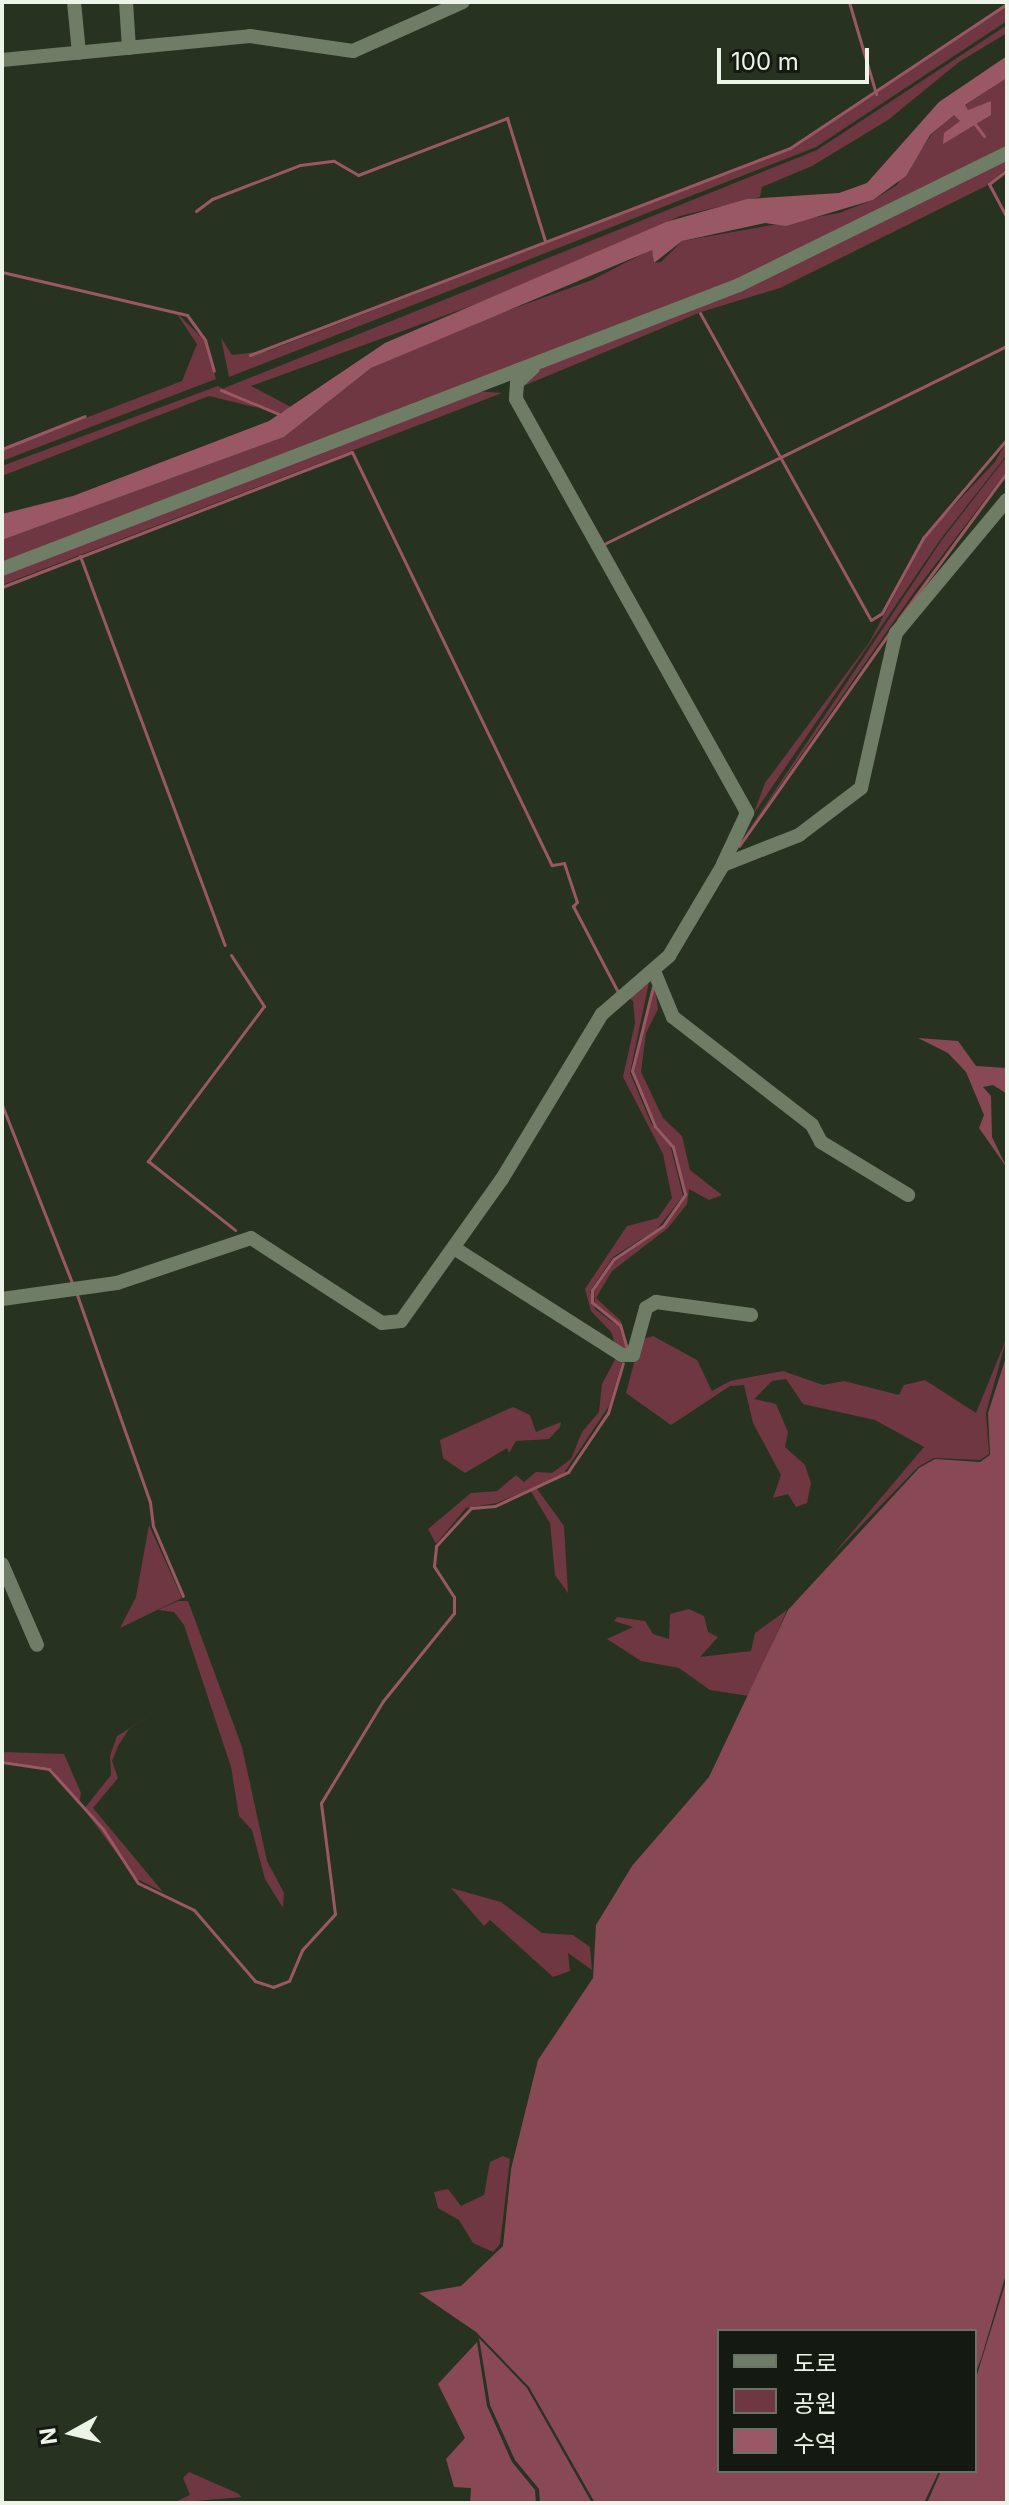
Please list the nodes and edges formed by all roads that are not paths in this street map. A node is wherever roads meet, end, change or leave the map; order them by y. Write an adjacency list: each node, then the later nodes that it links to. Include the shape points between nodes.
1 (74, 2): 5 (street)
2 (126, 2): 4 (street)
3 (463, 2): 4 (street, via 353,51 250,36)
4 (129, 48): 5 (street)
5 (79, 53): 6 (street)
6 (2, 60)
7 (1007, 153): 8 (street, via 804,257)
8 (544, 360): 9 (street); 10 (street)
9 (476, 387): 10 (street); 12 (street)
10 (513, 392): 13 (street, via 747,813)
11 (1007, 500): 13 (street, via 896,633 861,788 799,835)
12 (2, 569)
13 (723, 865): 14 (street)
14 (654, 971): 15 (street, via 673,1017 812,1125 821,1142); 16 (street, via 602,1014)
15 (908, 1195)
16 (454, 1248): 17 (street, via 394,1324 382,1323 251,1238 117,1283); 18 (street, via 585,1336 628,1356 650,1304)
17 (2, 1299)
18 (751, 1315)
19 (2, 1564): 20 (street)
20 (37, 1645)

